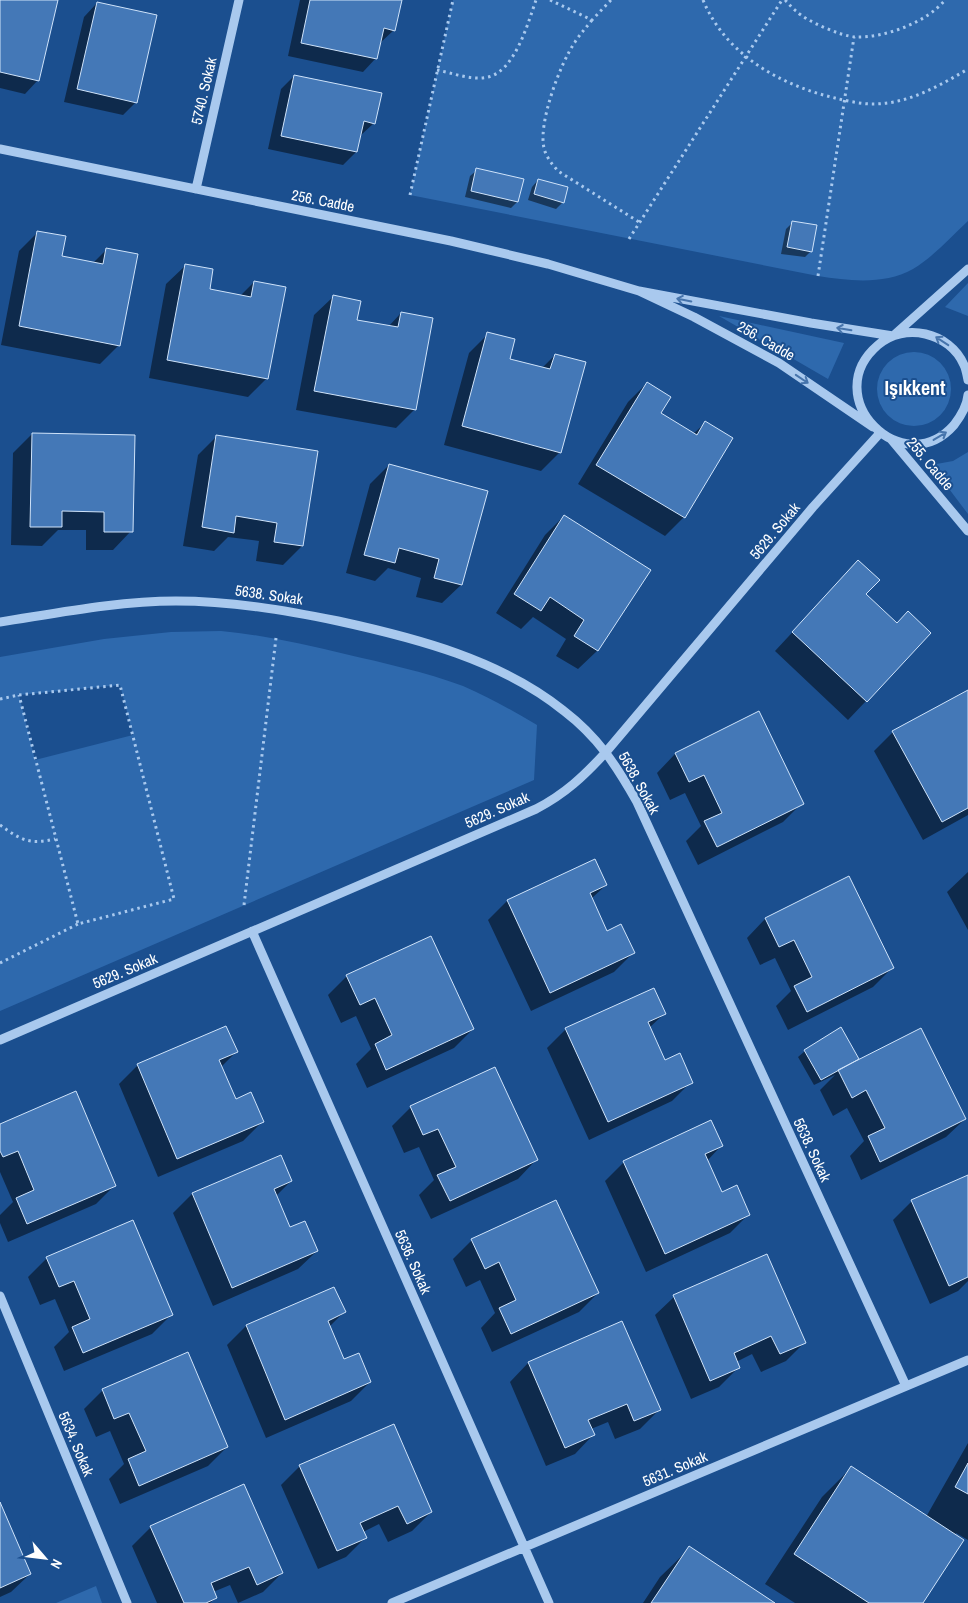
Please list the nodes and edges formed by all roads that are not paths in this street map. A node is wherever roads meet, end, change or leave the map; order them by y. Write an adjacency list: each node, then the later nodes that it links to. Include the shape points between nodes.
1 (239, 0): 3 (street, 5740. Sokak)
2 (0, 149): 3 (street, 256. Cadde)
3 (196, 189): 5 (street, 256. Cadde, via 451,241 548,264)
4 (968, 269): 6 (street)
5 (639, 291): 6 (street, 256. Cadde, one-way to 5); 9 (street, 256. Cadde, one-way to 9, via 779,363)
6 (893, 336): 7 (street, one-way to 6, via 959,356 938,338 921,332); 9 (street, via 870,352 861,368 857,387 860,405)
7 (968, 380)
8 (968, 394): 10 (street, one-way to 8, via 916,444 933,440 948,431 960,417)
9 (876, 430): 10 (street, 256. Cadde); 13 (street, 5629. Sokak)
10 (890, 438): 11 (street, 255. Cadde)
11 (968, 531)
12 (0, 622): 13 (street, 5638. Sokak, via 69,611 175,601 282,609 435,645 480,662 564,710)
13 (606, 752): 14 (street, 5629. Sokak, via 575,784 544,804); 18 (street, 5638. Sokak, via 636,802)
14 (252, 931): 15 (street, 5629. Sokak); 19 (street, 5636. Sokak)
15 (0, 1040)
16 (0, 1296): 20 (street, 5634. Sokak)
17 (968, 1360): 18 (street, 5631. Sokak)
18 (906, 1386): 19 (street, 5631. Sokak)
19 (524, 1547): 21 (street, 5631. Sokak); 22 (street, 5636. Sokak)
20 (127, 1603)
21 (392, 1603)
22 (549, 1603)

